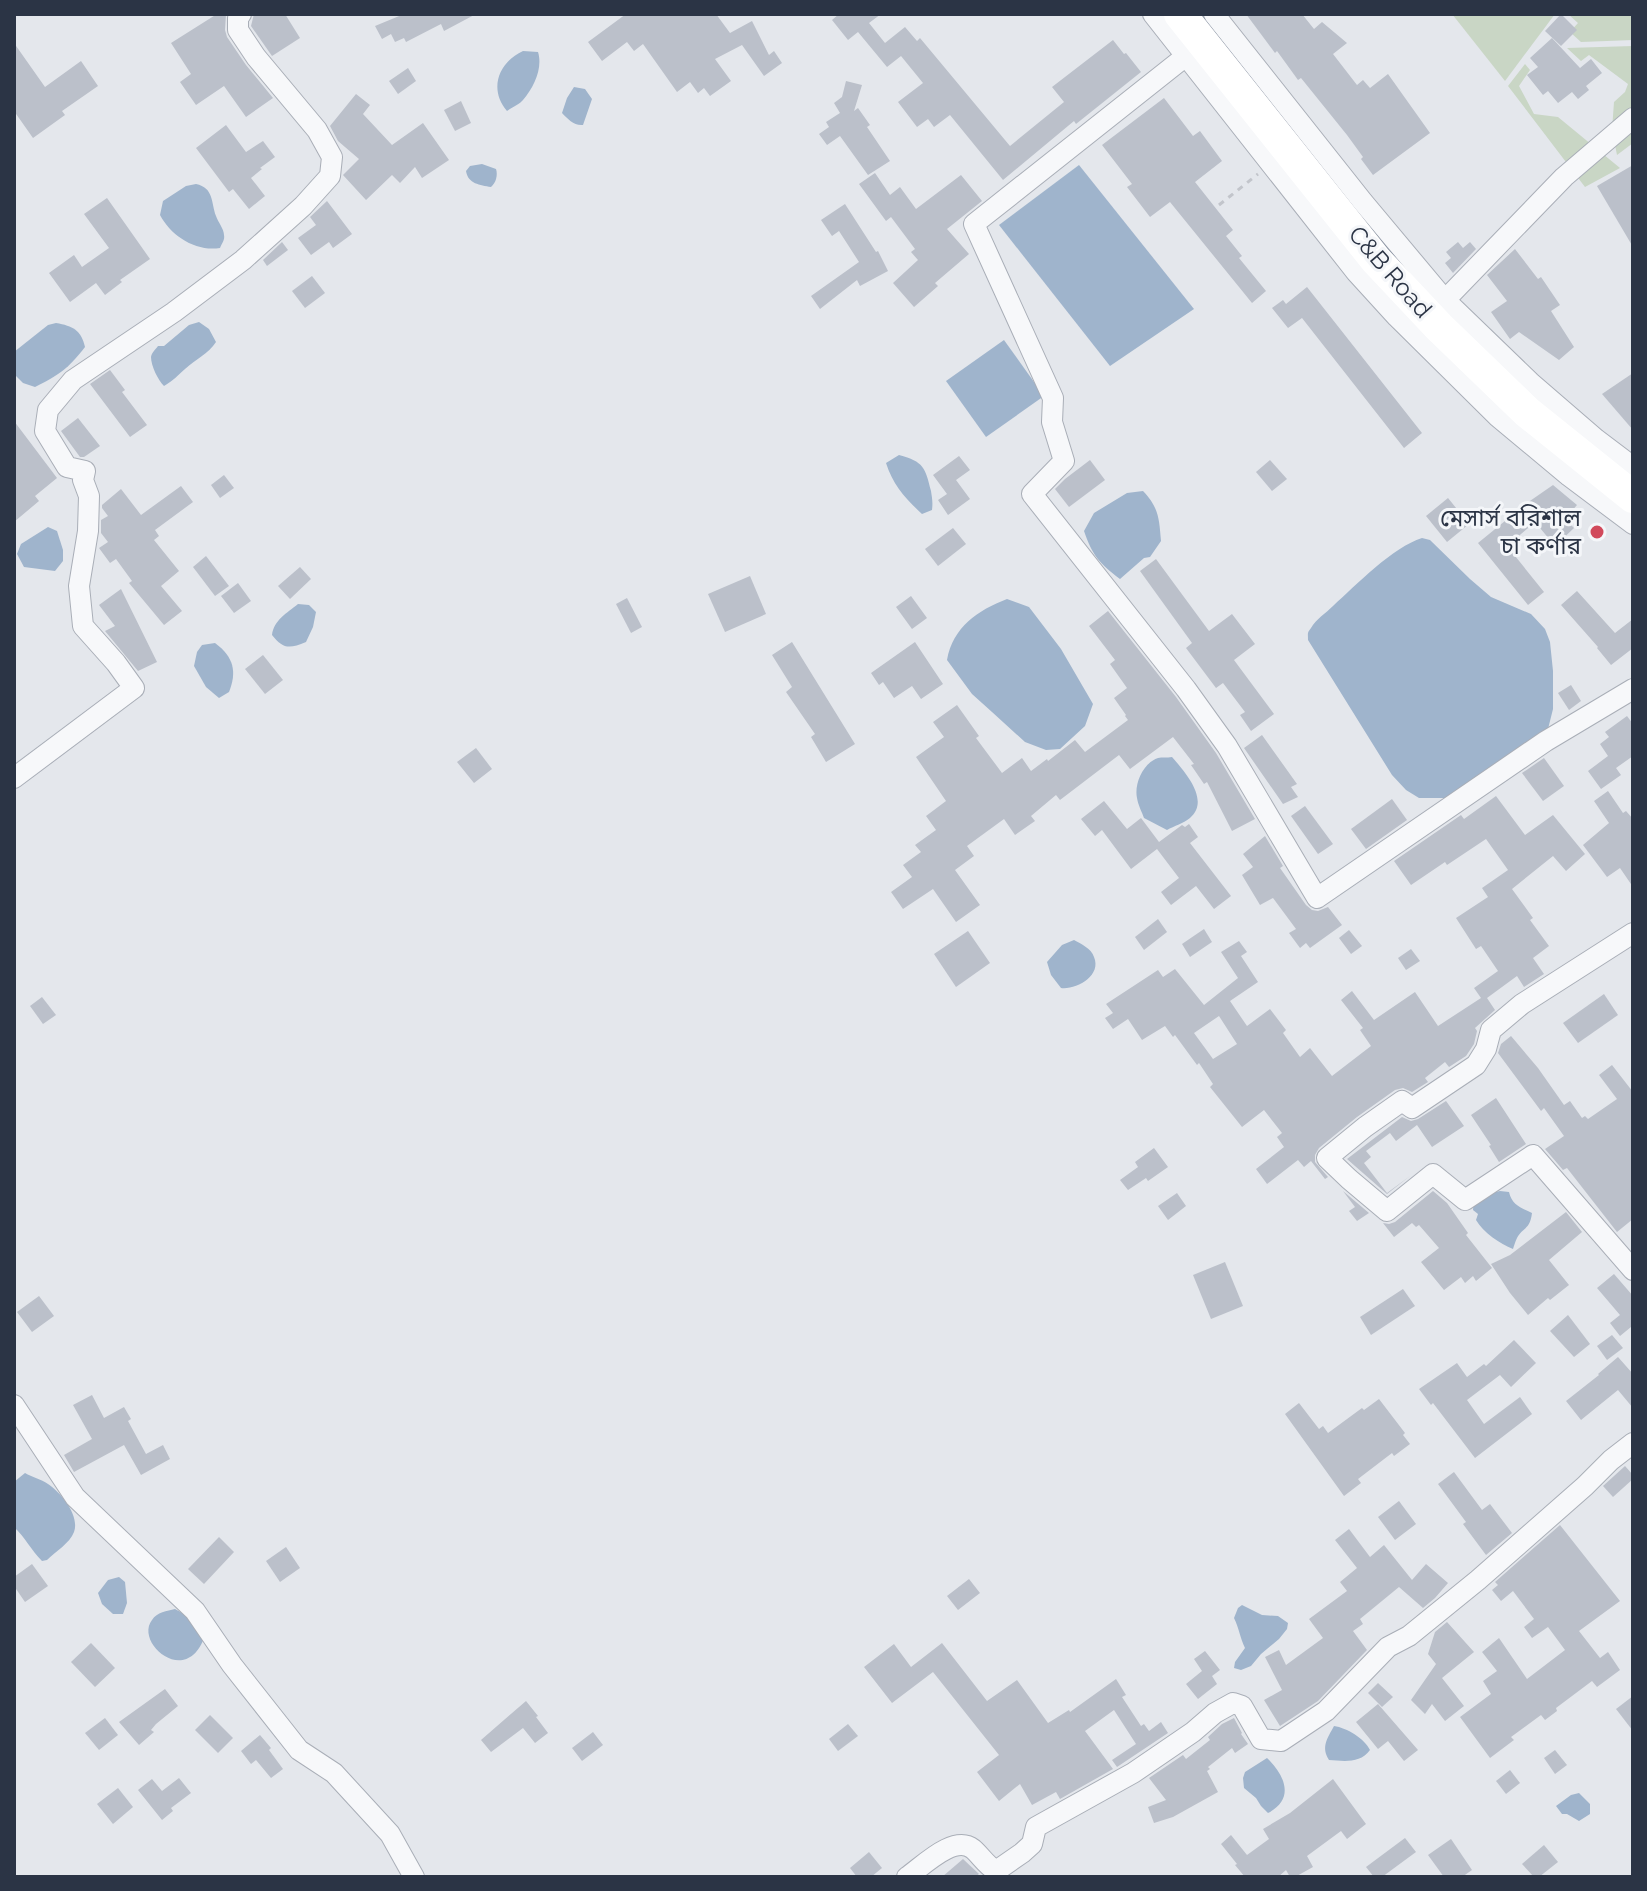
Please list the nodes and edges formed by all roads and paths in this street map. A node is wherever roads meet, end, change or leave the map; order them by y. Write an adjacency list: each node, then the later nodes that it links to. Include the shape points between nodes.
1 (241, 14): 14 (street, via 238,30 317,130 332,157 330,176 243,260 73,380 48,410 45,431 58,455 67,467 85,471 88,531 79,586 83,626 134,688)
2 (1153, 14): 5 (street)
3 (1180, 14): 11 (highway, C&B Road, via 1376,260 1527,412)
4 (1214, 14): 9 (street)
5 (1186, 56): 7 (street); 13 (street, via 974,224 1053,398 1052,422 1064,461 1032,494 1227,746 1317,898 1546,741)
6 (1633, 118): 9 (street, via 1564,177)
7 (1271, 165): 8 (path); 12 (street, via 1397,317 1497,416)
8 (1219, 205)
9 (1445, 300): 10 (street, via 1530,382)
10 (1633, 467)
11 (1633, 497)
12 (1633, 524)
13 (1633, 689)
14 (14, 778)
15 (1633, 933): 16 (street, via 1491,1030 1476,1065 1412,1108 1402,1101 1390,1108 1327,1158 1387,1211 1433,1174 1465,1200 1533,1155)
16 (1633, 1270)
17 (14, 1405): 19 (street, via 75,1497 195,1611 299,1750 334,1773 390,1834)
18 (1633, 1443): 20 (street, via 1478,1580 1388,1647 1326,1711 1281,1741 1261,1739 1248,1713 1233,1703 1133,1773 1036,1827 1032,1844 996,1871 972,1847 958,1844)
19 (414, 1877)
20 (907, 1877)

